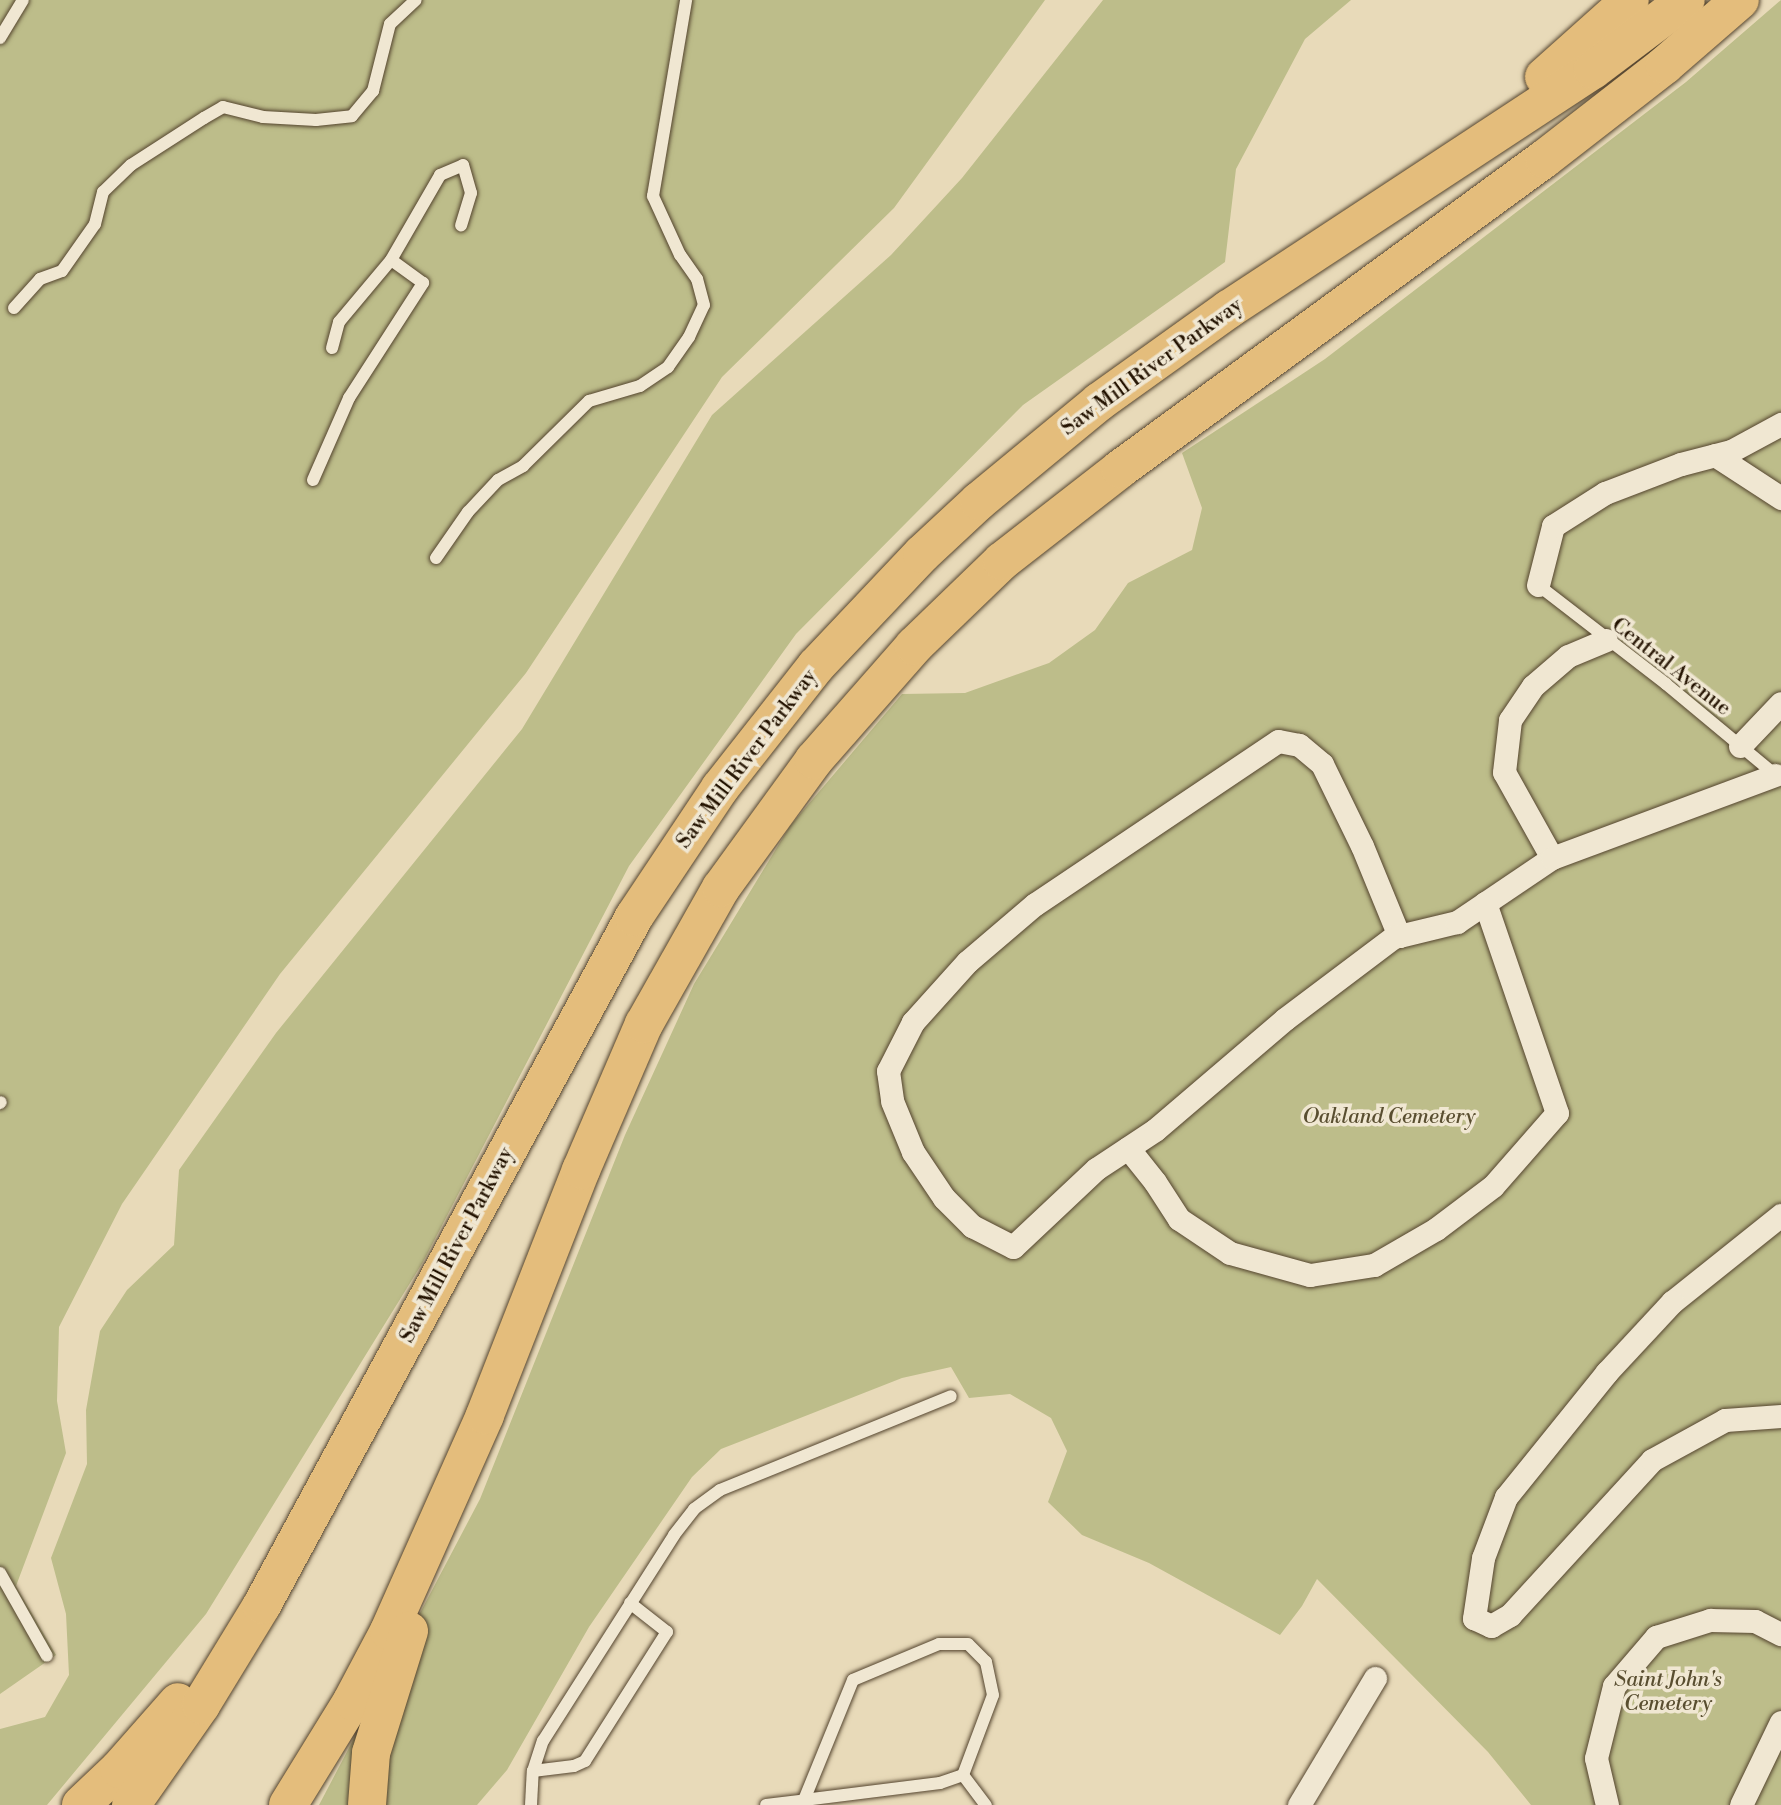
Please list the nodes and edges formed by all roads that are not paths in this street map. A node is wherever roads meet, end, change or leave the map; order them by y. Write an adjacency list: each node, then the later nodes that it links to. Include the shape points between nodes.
1 (23, 0): 7 (lane)
2 (416, 0): 11 (lane, via 390,24 373,91 352,116 316,120 263,117 223,107 131,165 103,192 95,224 62,271 40,279)
3 (685, 0): 17 (lane, via 653,196 680,256 697,279 704,305 668,367 640,386 589,401 523,466 498,480 468,512)
4 (1630, 0): 8 (highway)
5 (1686, 0): 8 (highway, Saw Mill River Parkway, via 1593,70)
6 (1740, 0): 30 (highway, via 1665,65 1534,166 1049,523 941,618 865,699 782,802 721,888 644,1024)
7 (0, 38)
8 (1424, 183): 33 (highway, Saw Mill River Parkway, via 1160,356 1039,451 913,563 766,727 634,917)
9 (461, 226): 10 (lane, via 471,193 463,166 440,175)
10 (391, 260): 12 (lane, via 340,323); 15 (lane, via 423,282 349,398)
11 (14, 308)
12 (331, 348)
13 (1781, 424): 14 (street)
14 (1715, 455): 16 (street); 18 (street, via 1605,493 1553,526)
15 (313, 480)
16 (1781, 498)
17 (436, 558)
18 (1538, 585): 19 (lane, Central Avenue)
19 (1606, 640): 21 (lane, Central Avenue); 23 (street, via 1568,656 1533,686 1510,720 1504,772)
20 (1781, 703): 21 (street)
21 (1740, 746): 22 (lane, Central Avenue)
22 (1778, 777): 23 (street)
23 (1552, 858): 24 (street)
24 (1485, 903): 25 (street, via 1457,922); 26 (street, via 1557,1113 1493,1186 1436,1229 1374,1265 1310,1275 1230,1253 1179,1219)
25 (1399, 936): 26 (street, via 1285,1019 1156,1130); 26 (street, via 1322,764 1299,746 1278,741 1035,904 967,962 913,1022 888,1071 892,1101 913,1152 944,1198 972,1226 1013,1247 1096,1169)
26 (1128, 1148)
27 (1781, 1215): 29 (street, via 1672,1302 1607,1372 1506,1497 1483,1558 1474,1618 1491,1626 1510,1615 1652,1460 1725,1420)
28 (951, 1396): 32 (lane, via 707,1498 683,1521)
29 (1781, 1416)
30 (455, 1485): 43 (highway, via 383,1643); 44 (highway, via 371,1753)
31 (0, 1573): 35 (lane)
32 (630, 1603): 38 (lane, via 543,1741); 38 (lane, via 667,1632 585,1761)
33 (262, 1605): 41 (highway, via 140,1746); 42 (highway, Saw Mill River Parkway, via 201,1705)
34 (1781, 1634): 49 (street, via 1755,1621 1710,1620 1656,1637 1614,1686 1596,1758)
35 (47, 1656)
36 (1376, 1678): 48 (street)
37 (1781, 1722): 50 (street)
38 (533, 1771): 45 (lane)
39 (963, 1776): 40 (lane); 40 (lane, via 993,1695 986,1662 968,1644 939,1644 853,1680); 47 (lane)
40 (804, 1800): 46 (lane)
41 (81, 1805)
42 (131, 1805)
43 (288, 1805)
44 (367, 1805)
45 (531, 1805)
46 (766, 1805)
47 (986, 1805)
48 (1299, 1805)
49 (1607, 1805)
50 (1741, 1805)

